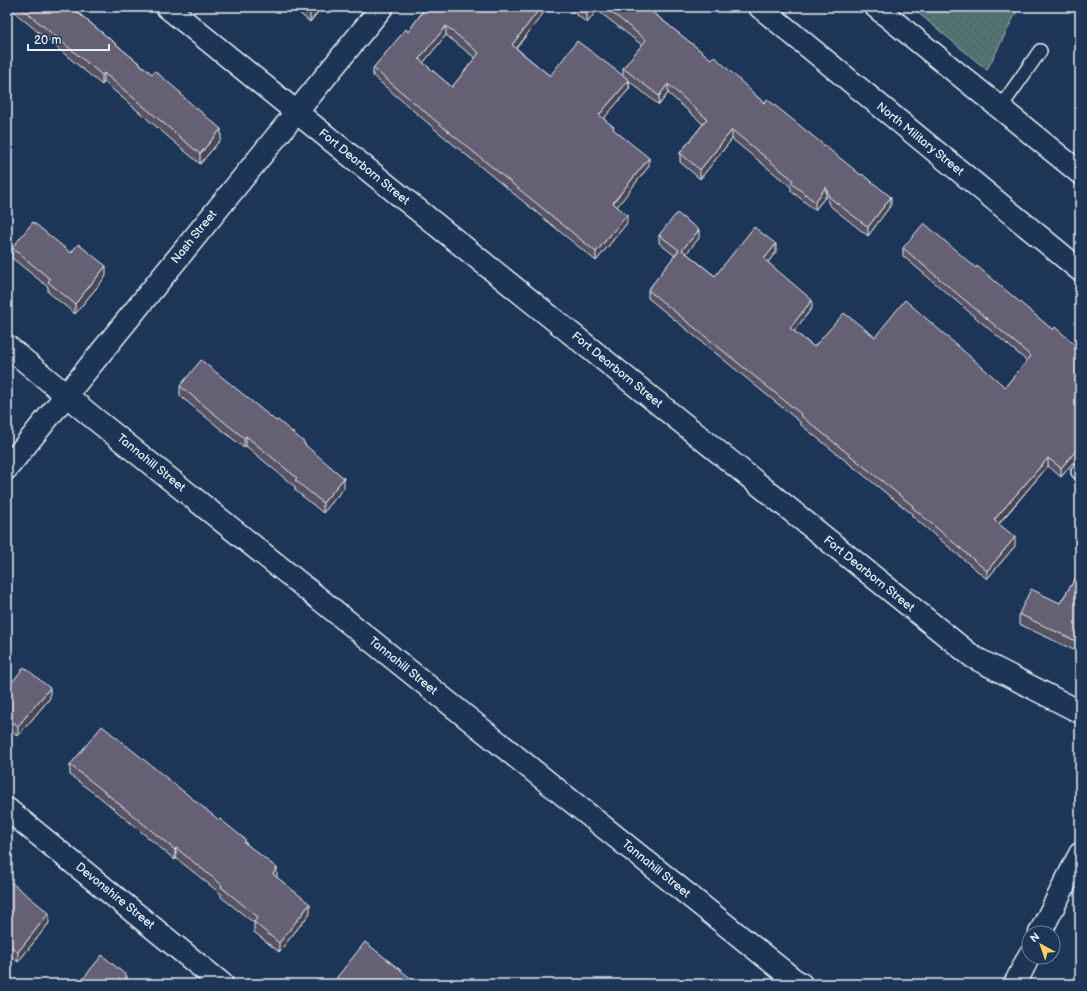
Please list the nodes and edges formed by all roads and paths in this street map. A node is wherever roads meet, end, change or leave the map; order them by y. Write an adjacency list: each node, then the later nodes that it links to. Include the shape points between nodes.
1 (167, 7): 7 (street, Fort Dearborn Street)
2 (382, 7): 7 (street, Nash Street)
3 (760, 7): 9 (street, North Military Street)
4 (876, 7): 6 (street)
5 (1040, 51): 6 (lane)
6 (1000, 108): 8 (street)
7 (296, 112): 11 (street, Nash Street); 15 (street, Fort Dearborn Street, via 973,658)
8 (1080, 173)
9 (1080, 270)
10 (7, 346): 11 (street, Tannahill Street)
11 (66, 395): 12 (street, Nash Street); 21 (street, Tannahill Street)
12 (7, 468)
13 (1080, 470): 14 (lane)
14 (1080, 473)
15 (1080, 712)
16 (7, 808): 20 (street, Devonshire Street)
17 (1080, 854): 18 (street)
18 (1044, 925)
19 (1024, 965): 22 (street)
20 (222, 984)
21 (801, 984)
22 (1015, 984)

